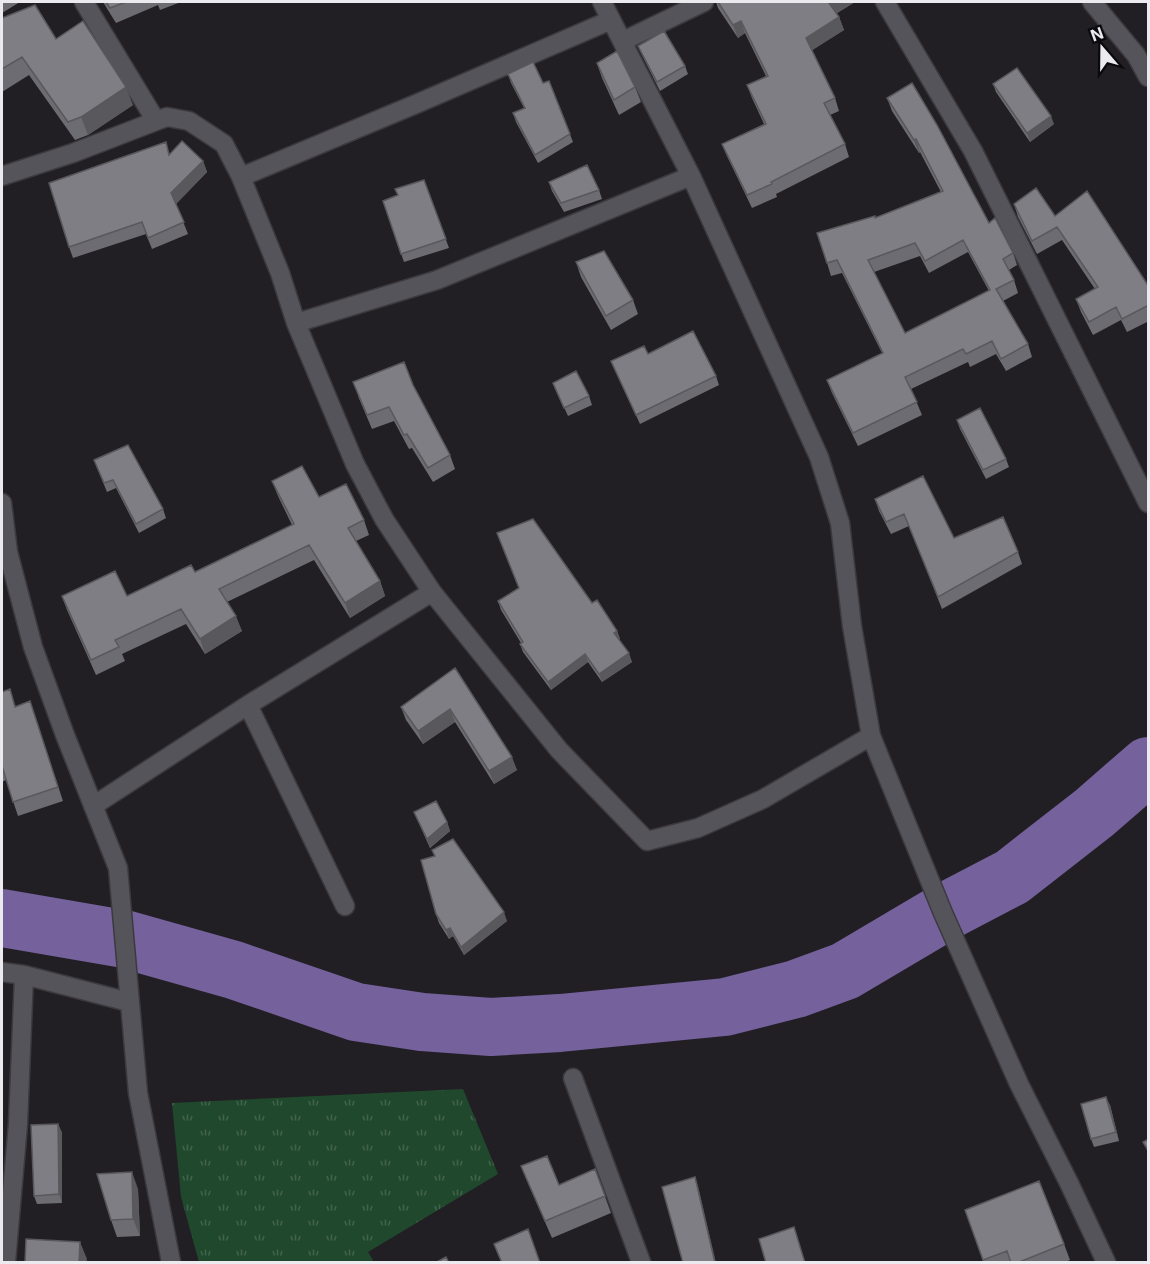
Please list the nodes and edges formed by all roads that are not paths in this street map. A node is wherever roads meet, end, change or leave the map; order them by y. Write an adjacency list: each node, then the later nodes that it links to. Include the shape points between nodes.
1 (84, 2): 9 (street)
2 (602, 2): 6 (street)
3 (704, 2): 7 (street)
4 (885, 2): 15 (street, via 973,151)
5 (1092, 2): 8 (street)
6 (611, 20): 7 (street); 12 (street)
7 (623, 41): 11 (street)
8 (1149, 77)
9 (156, 121): 10 (street); 12 (street, via 168,117 189,122 224,144)
10 (2, 176)
11 (691, 176): 13 (street, via 437,280); 18 (street, via 793,398 830,490 840,523)
12 (241, 177): 13 (street)
13 (296, 323): 16 (street, via 355,464 384,519)
14 (2, 503): 19 (street, via 8,552 33,647)
15 (1149, 503)
16 (432, 592): 17 (street); 18 (street, via 559,750 647,841 698,828 763,799)
17 (248, 705): 19 (street); 20 (street)
18 (871, 736): 28 (street, via 943,913)
19 (93, 806): 23 (street, via 118,868)
20 (345, 906)
21 (2, 972): 22 (street)
22 (24, 975): 23 (street); 25 (street, via 18,1124)
23 (129, 1002): 26 (street, via 138,1093)
24 (573, 1078): 27 (street)
25 (6, 1263)
26 (171, 1263)
27 (641, 1263)
28 (1106, 1263)

